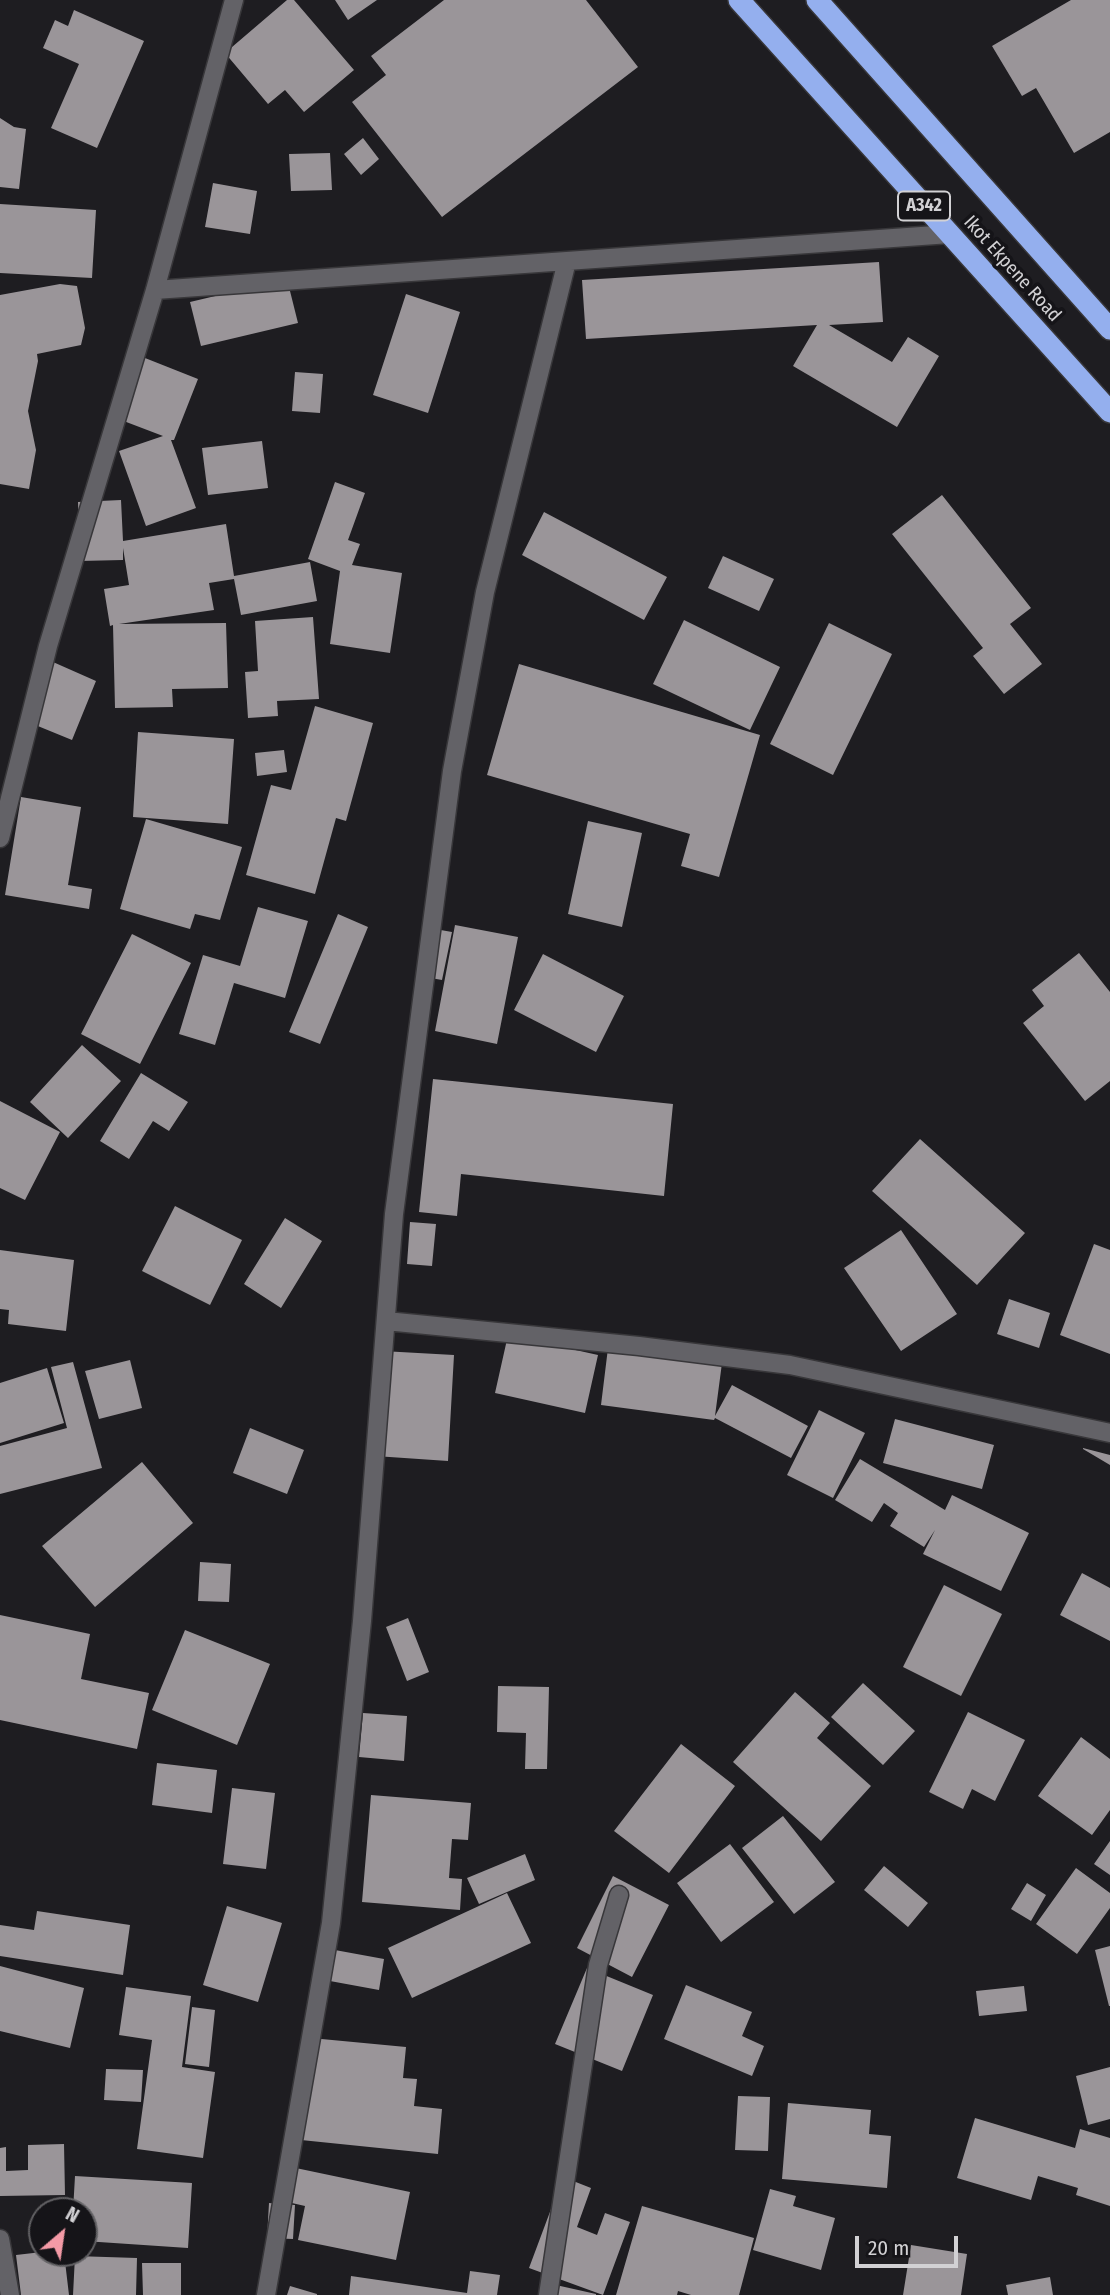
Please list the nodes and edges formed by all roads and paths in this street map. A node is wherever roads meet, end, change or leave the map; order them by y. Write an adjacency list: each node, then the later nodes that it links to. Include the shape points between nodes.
1 (234, 0): 6 (street)
2 (739, 0): 4 (highway, Ikot Ekpene Road / A342)
3 (817, 0): 7 (highway, Ikot Ekpene Road / A342)
4 (950, 234): 5 (street); 8 (highway, Ikot Ekpene Road / A342)
5 (566, 261): 6 (street); 10 (street, via 485,592 452,771 394,1214)
6 (155, 290): 9 (street, via 48,646)
7 (1110, 329)
8 (1110, 412)
9 (0, 838)
10 (386, 1321): 11 (street, via 790,1365); 15 (street, via 331,1923)
11 (1110, 1433)
12 (620, 1895): 16 (street, via 598,1965)
13 (0, 2239): 14 (street)
14 (10, 2295)
15 (266, 2295)
16 (548, 2295)

